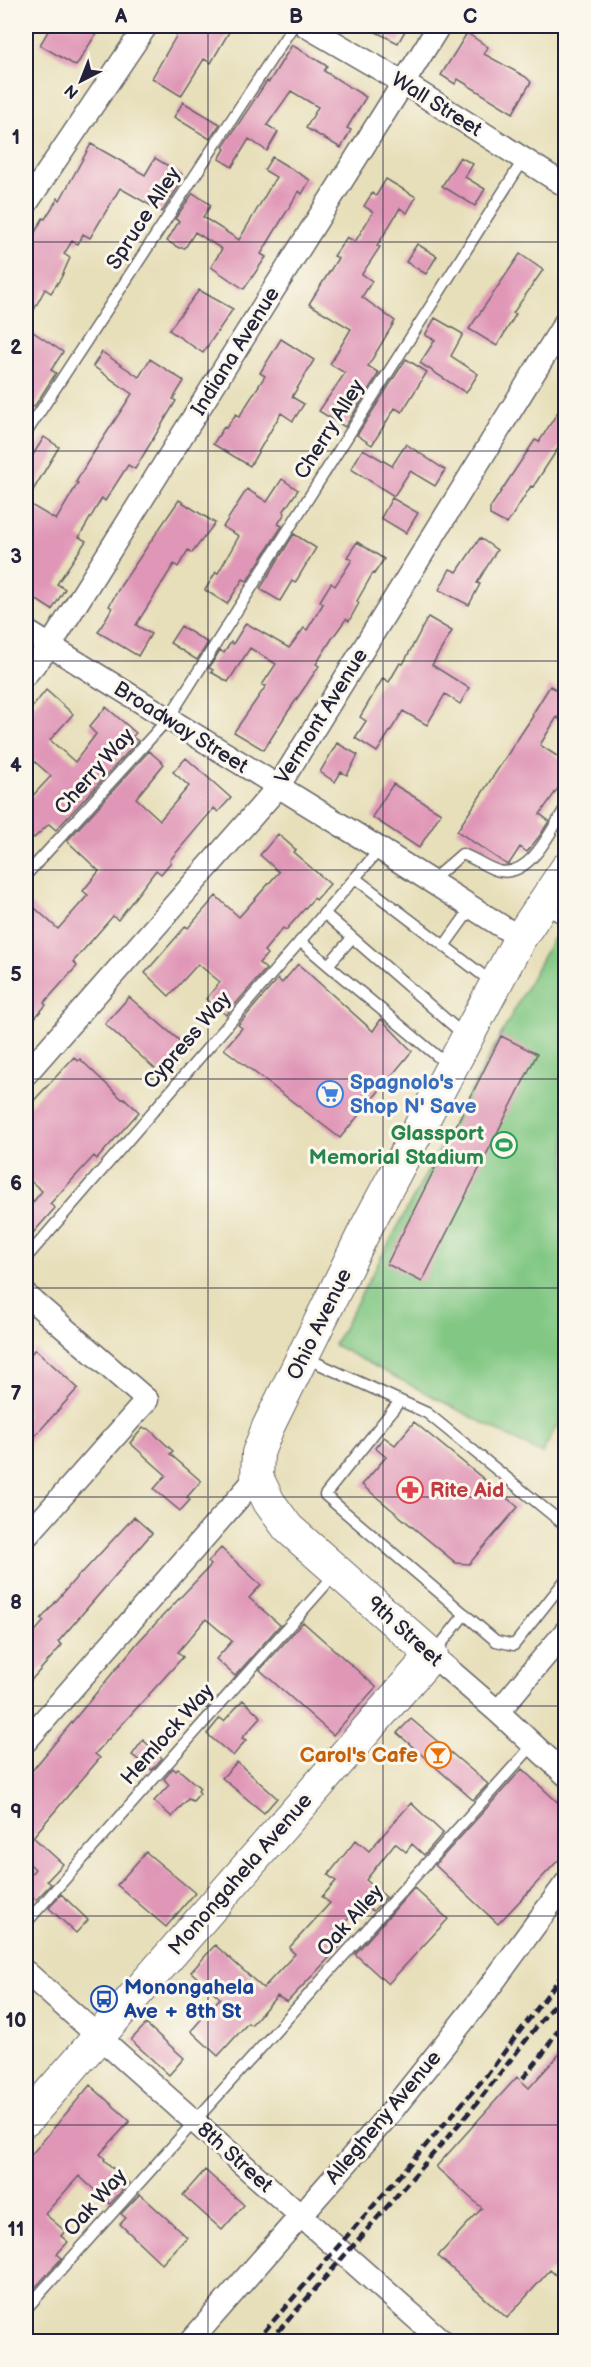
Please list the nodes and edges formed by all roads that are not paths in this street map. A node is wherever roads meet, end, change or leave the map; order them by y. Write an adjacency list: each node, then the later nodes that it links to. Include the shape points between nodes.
1 (146, 26): 8 (street)
2 (293, 26): 10 (lane, Spruce Alley)
3 (306, 26): 5 (street, Wall Street)
4 (440, 26): 5 (street, Indiana Avenue)
5 (404, 83): 6 (street, Wall Street); 12 (street, Indiana Avenue)
6 (524, 159): 7 (street, Wall Street); 14 (lane, Cherry Alley)
7 (566, 186)
8 (26, 204)
9 (566, 321): 15 (street, Vermont Avenue)
10 (26, 433)
11 (26, 631): 12 (street, Broadway Street)
12 (50, 646): 13 (street, Indiana Avenue); 14 (street, Broadway Street)
13 (26, 674)
14 (168, 719): 15 (street, Broadway Street); 19 (lane, Cherry Way)
15 (278, 787): 17 (street, Broadway Street); 33 (street, Vermont Avenue)
16 (566, 807): 21 (lane, via 536,854 516,869 497,871 462,854)
17 (380, 849): 20 (lane, Cypress Way); 21 (street, Broadway Street)
18 (566, 869): 24 (main road, Ohio Avenue)
19 (26, 875)
20 (355, 878): 23 (lane, Cypress Way); 28 (lane)
21 (431, 881): 22 (street, Broadway Street)
22 (472, 907): 26 (street, Broadway Street); 28 (lane)
23 (324, 913): 25 (lane); 27 (lane, Cypress Way)
24 (553, 913): 26 (main road, Ohio Avenue)
25 (352, 938): 29 (lane); 31 (lane)
26 (520, 938): 30 (main road, Ohio Avenue)
27 (300, 941): 29 (lane); 34 (lane, Cypress Way)
28 (444, 946): 30 (lane)
29 (328, 965): 32 (lane)
30 (495, 985): 31 (main road, Ohio Avenue)
31 (467, 1038): 32 (main road, Ohio Avenue)
32 (451, 1068): 36 (main road, Ohio Avenue)
33 (26, 1074)
34 (26, 1258)
35 (26, 1295): 40 (street, via 147,1400)
36 (303, 1357): 37 (lane); 38 (main road, Ohio Avenue, via 264,1436)
37 (400, 1401): 39 (lane, via 427,1413); 43 (lane, via 325,1495)
38 (256, 1477): 41 (main road, 9th Street, via 288,1528); 47 (street)
39 (566, 1526)
40 (26, 1537)
41 (338, 1571): 45 (main road, 9th Street); 51 (lane, Hemlock Way)
42 (566, 1580): 43 (lane, via 514,1645 496,1641)
43 (465, 1614): 45 (lane)
44 (566, 1631): 46 (street)
45 (432, 1655): 46 (street, 9th Street); 53 (main road, Monongahela Avenue)
46 (498, 1713): 48 (street, 9th Street)
47 (26, 1741)
48 (533, 1744): 49 (street, 9th Street); 55 (lane, Oak Alley)
49 (566, 1775)
50 (566, 1883): 56 (street, Allegheny Avenue, via 386,2118)
51 (26, 1923)
52 (26, 1972): 53 (street, 8th Street)
53 (98, 2035): 54 (main road, Monongahela Avenue); 55 (street, 8th Street)
54 (26, 2120)
55 (194, 2120): 56 (street, 8th Street); 57 (lane, Oak Way)
56 (299, 2215): 58 (street, Allegheny Avenue); 59 (street, 8th Street)
57 (26, 2309)
58 (190, 2342)
59 (443, 2342)

